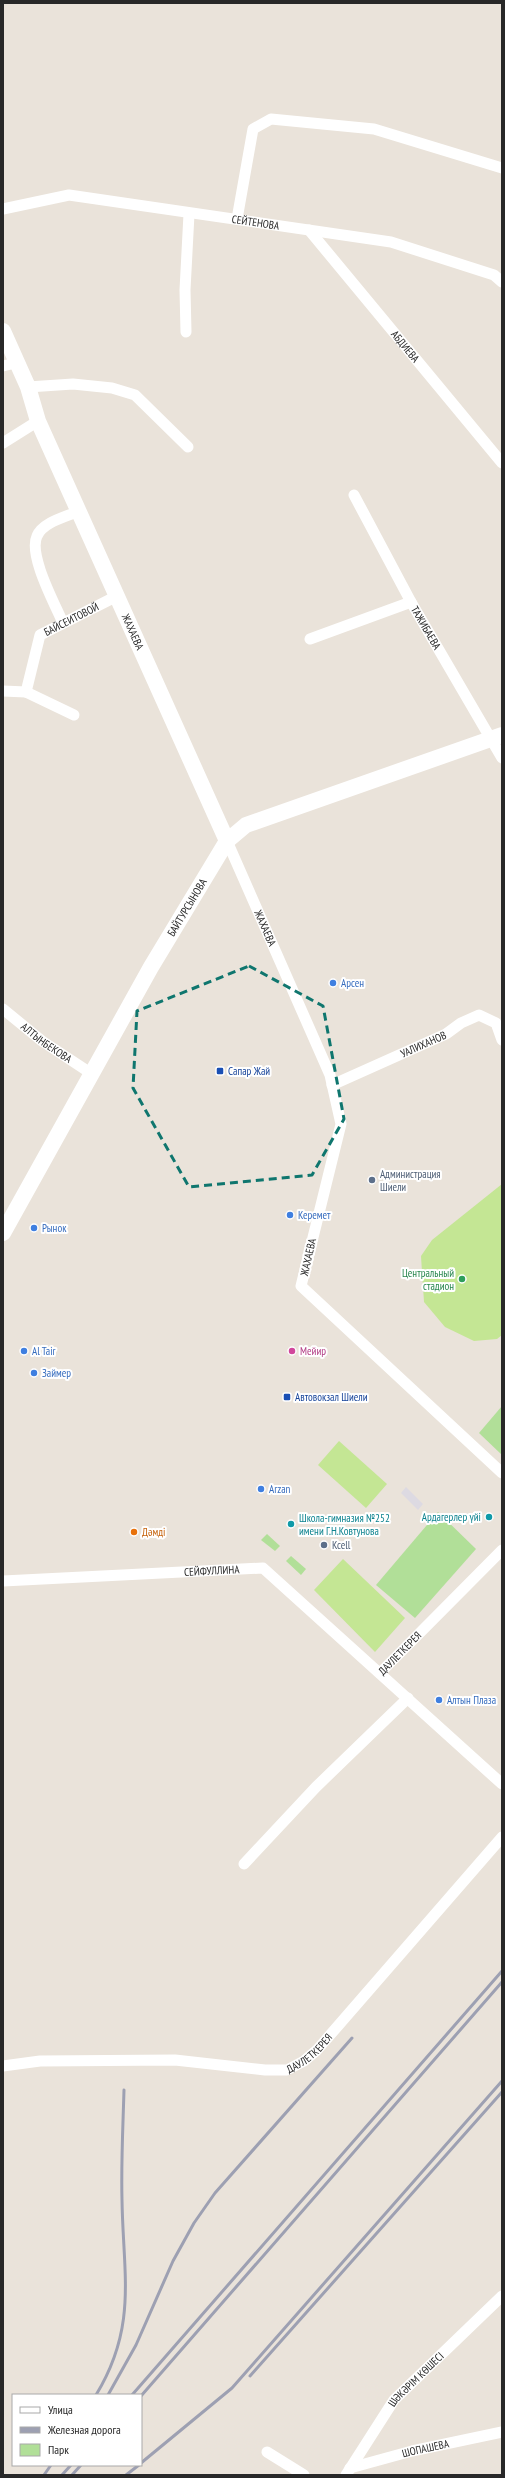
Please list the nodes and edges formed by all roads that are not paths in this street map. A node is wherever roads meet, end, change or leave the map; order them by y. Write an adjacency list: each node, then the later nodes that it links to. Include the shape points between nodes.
1 (502, 168): 4 (street, via 374,129 271,119 253,128)
2 (3, 209): 3 (street, СЕЙТЕНОВА, via 69,195)
3 (189, 214): 4 (street, СЕЙТЕНОВА); 8 (street, via 185,290)
4 (237, 219): 5 (street, СЕЙТЕНОВА)
5 (309, 230): 6 (street, СЕЙТЕНОВА, via 391,242 494,274); 14 (street, АБДИЕВА)
6 (502, 282)
7 (3, 331): 9 (main road, ЖАХАЕВА)
8 (186, 332)
9 (9, 364): 10 (main road, ЖАХАЕВА)
10 (28, 387): 11 (main road, ЖАХАЕВА); 13 (street, via 73,384 112,388 134,395)
11 (38, 421): 12 (street); 16 (main road, ЖАХАЕВА)
12 (3, 443)
13 (188, 447)
14 (502, 463)
15 (354, 495): 18 (street, ТАЖИБАЕВА)
16 (79, 511): 17 (main road, ЖАХАЕВА); 19 (street, via 48,525 37,536 34,553)
17 (117, 596): 19 (street, БАЙСЕИТОВОЙ); 26 (main road, ЖАХАЕВА)
18 (411, 602): 20 (street); 24 (street, ТАЖИБАЕВА)
19 (63, 623): 22 (street, БАЙСЕИТОВОЙ, via 40,635)
20 (310, 639)
21 (3, 691): 22 (street)
22 (26, 692): 23 (street)
23 (74, 715)
24 (496, 737): 25 (street, ТАЖИБАЕВА); 26 (main road, БАЙТУРСЫНОВА, via 246,825)
25 (502, 758)
26 (227, 841): 29 (main road, БАЙТУРСЫНОВА, via 151,967); 30 (street, ЖАХАЕВА)
27 (3, 1009): 29 (street, АЛТЫНБЕКОВА, via 42,1041)
28 (502, 1040): 30 (street, УАЛИХАНОВ, via 496,1023 479,1015 461,1023 446,1034)
29 (92, 1074): 31 (main road, БАЙТУРСЫНОВА)
30 (332, 1085): 32 (street, ЖАХАЕВА, via 341,1124 302,1286)
31 (3, 1233)
32 (502, 1473)
33 (502, 1550): 35 (street, ДАУЛЕТКЕРЕЯ)
34 (3, 1581): 35 (street, СЕЙФУЛЛИНА, via 263,1568)
35 (380, 1673): 36 (street, ДАУЛЕТКЕРЕЯ)
36 (408, 1698): 37 (street, ДАУЛЕТКЕРЕЯ); 39 (street, via 316,1787)
37 (502, 1784)
38 (502, 1837): 40 (street, ДАУЛЕТКЕРЕЯ, via 317,2050 287,2070 175,2060 40,2061)
39 (244, 1864)
40 (3, 2066)
41 (502, 2296): 44 (street, ШӘКӘРІМ КӨШЕСІ, via 394,2400)
42 (502, 2432): 44 (street, ШОПАШЕВА, via 412,2451)
43 (267, 2452): 45 (street)
44 (348, 2472)
45 (304, 2475)

